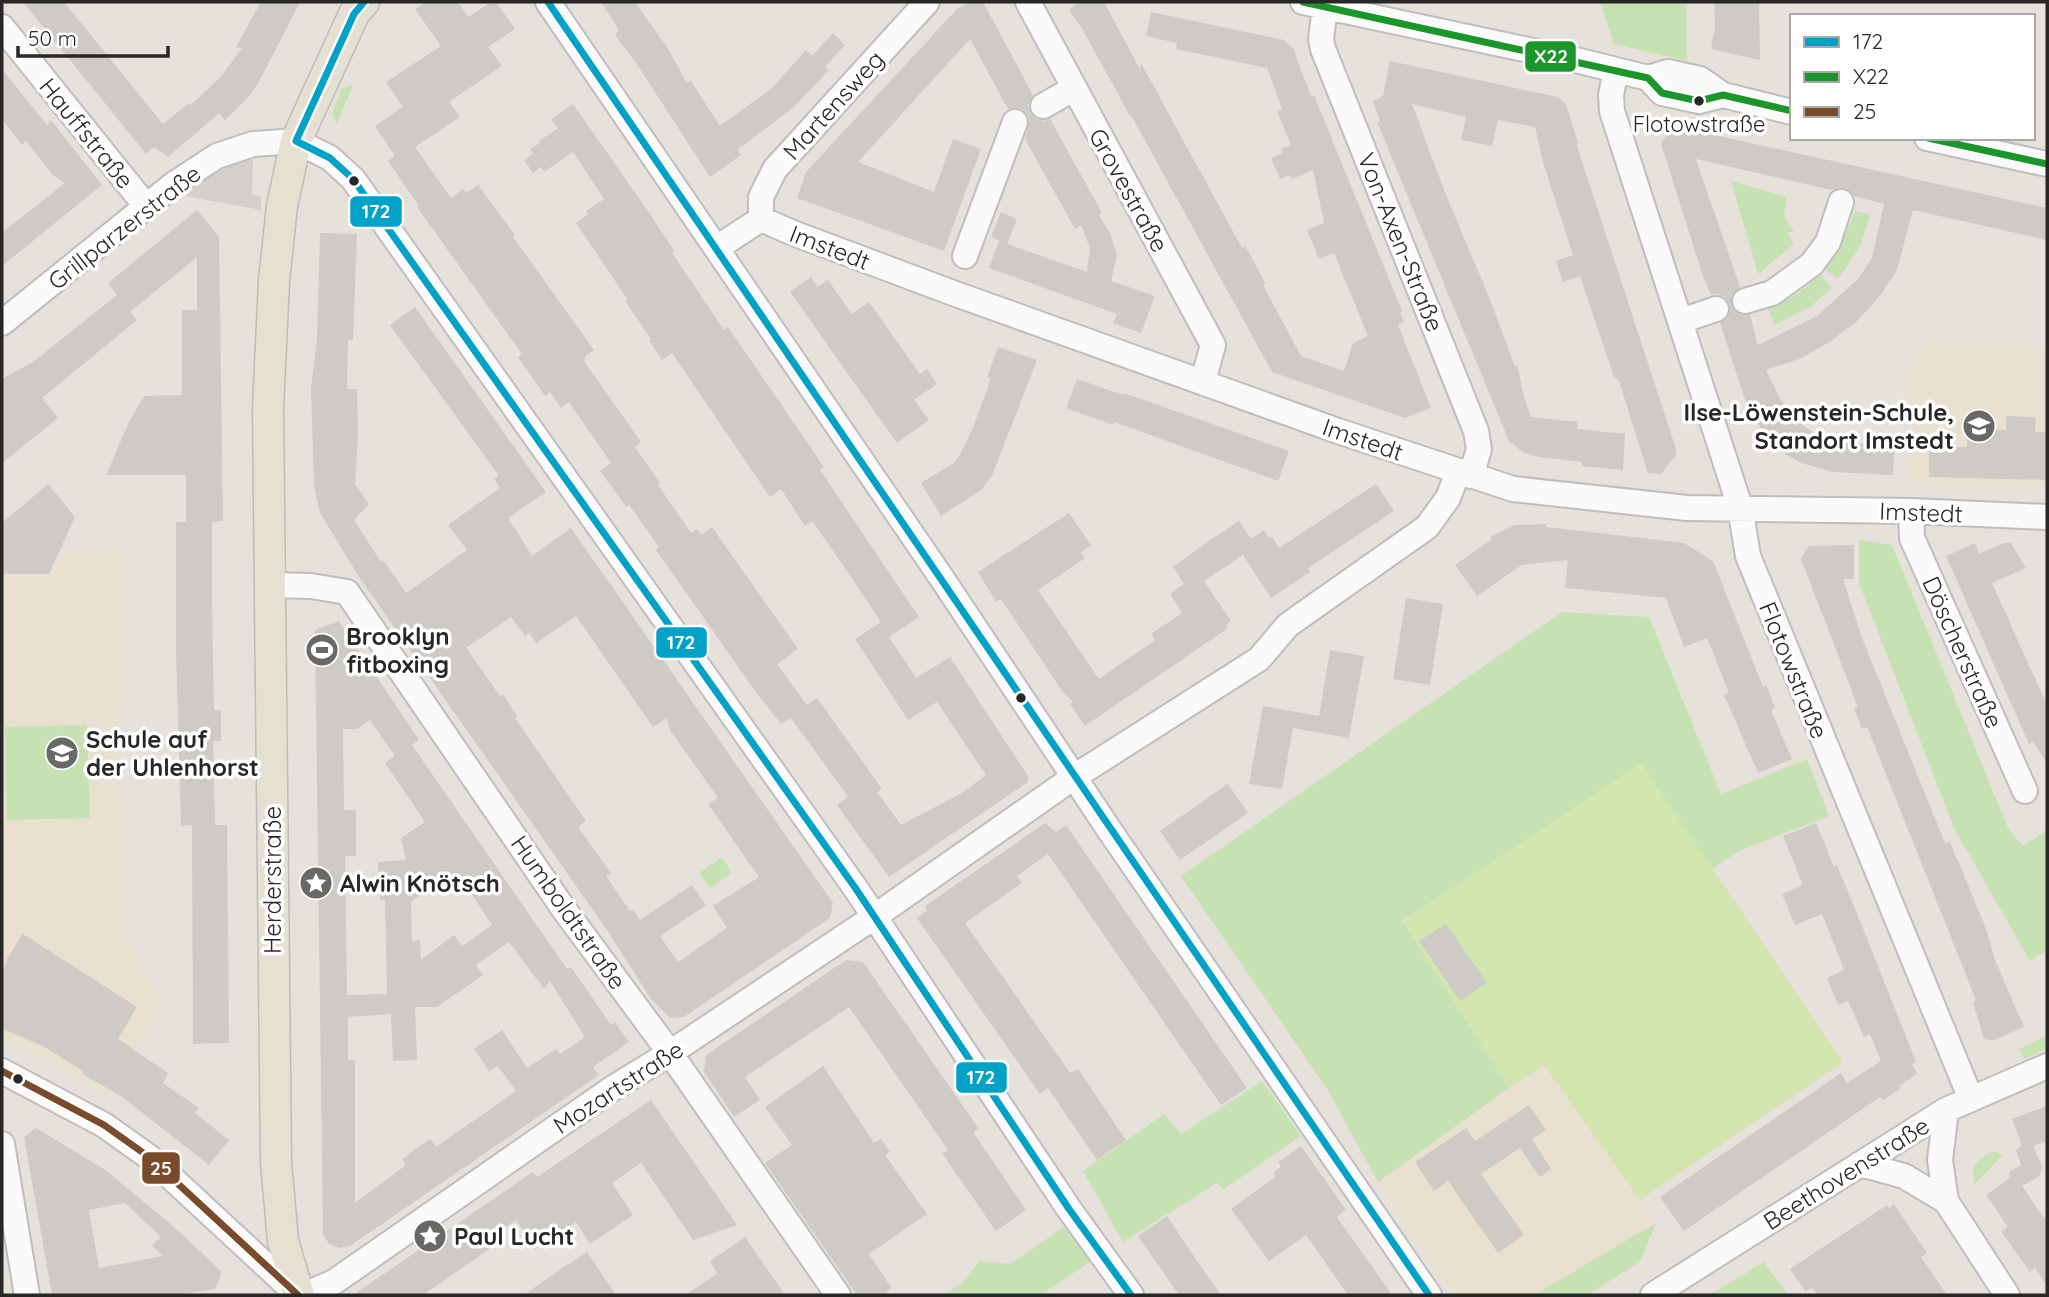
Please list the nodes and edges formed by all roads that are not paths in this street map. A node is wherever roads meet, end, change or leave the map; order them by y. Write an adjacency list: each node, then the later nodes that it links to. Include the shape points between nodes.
1 (548, 2): 18 (street)
2 (927, 2): 17 (street, Martensweg, via 775,169 761,197)
3 (1028, 2): 8 (street, Grovestraße)
4 (1314, 4): 7 (street); 25 (street, Von-Axen-Straße, via 1323,49 1476,430 1479,449)
5 (358, 6): 13 (main road, Herderstraße)
6 (2, 27): 16 (street, Hauffstraße)
7 (1616, 70): 10 (street, via 1648,78 1668,72 1700,79 1723,95); 22 (street, Flotowstraße, via 1612,111)
8 (1073, 89): 9 (street); 24 (street, Grovestraße, via 1213,345)
9 (1044, 106)
10 (1790, 111)
11 (1015, 122): 19 (street)
12 (1936, 140): 14 (street)
13 (296, 141): 16 (street, Grillparzerstraße, via 253,144 217,156); 29 (main road, Herderstraße, via 282,206 274,281 268,408); 32 (street, via 330,158 353,179)
14 (2047, 164)
15 (1841, 202): 20 (street, via 1828,242 1812,264 1772,293)
16 (146, 206): 23 (street, Grillparzerstraße)
17 (761, 219): 18 (street, Imstedt); 24 (street, Imstedt)
18 (718, 247): 30 (street)
19 (965, 256)
20 (1745, 301)
21 (1716, 309): 22 (street)
22 (1681, 321): 26 (street, Flotowstraße)
23 (2, 323)
24 (1203, 381): 25 (street, Imstedt)
25 (1464, 474): 26 (street, Imstedt, via 1513,489 1688,508); 30 (street, Mozartstraße, via 1427,527 1288,625 1259,659)
26 (1740, 507): 27 (street, Imstedt); 36 (street, Flotowstraße, via 1748,556)
27 (1911, 511): 28 (street, Imstedt); 31 (street, Döscherstraße, via 1912,538)
28 (2047, 517)
29 (269, 585): 33 (street, Humboldtstraße, via 347,592 563,908); 42 (main road, Herderstraße, via 276,1162 283,1241)
30 (1074, 777): 32 (street, Mozartstraße); 45 (street)
31 (2025, 791)
32 (874, 917): 33 (street, Mozartstraße); 44 (street)
33 (670, 1053): 42 (street, Mozartstraße, via 334,1282); 43 (street, Humboldtstraße)
34 (2047, 1066): 36 (street, Beethovenstraße)
35 (2, 1071): 42 (street, via 104,1125 149,1157)
36 (1971, 1099): 37 (street, Beethovenstraße)
37 (1946, 1111): 39 (street, Beethovenstraße); 40 (street, via 1941,1160)
38 (2, 1144): 41 (street)
39 (1860, 1164): 40 (street, via 1904,1176); 46 (street, Beethovenstraße)
40 (1946, 1201): 47 (street)
41 (27, 1295)
42 (300, 1295)
43 (838, 1295)
44 (1131, 1295)
45 (1429, 1295)
46 (1653, 1295)
47 (2007, 1295)

